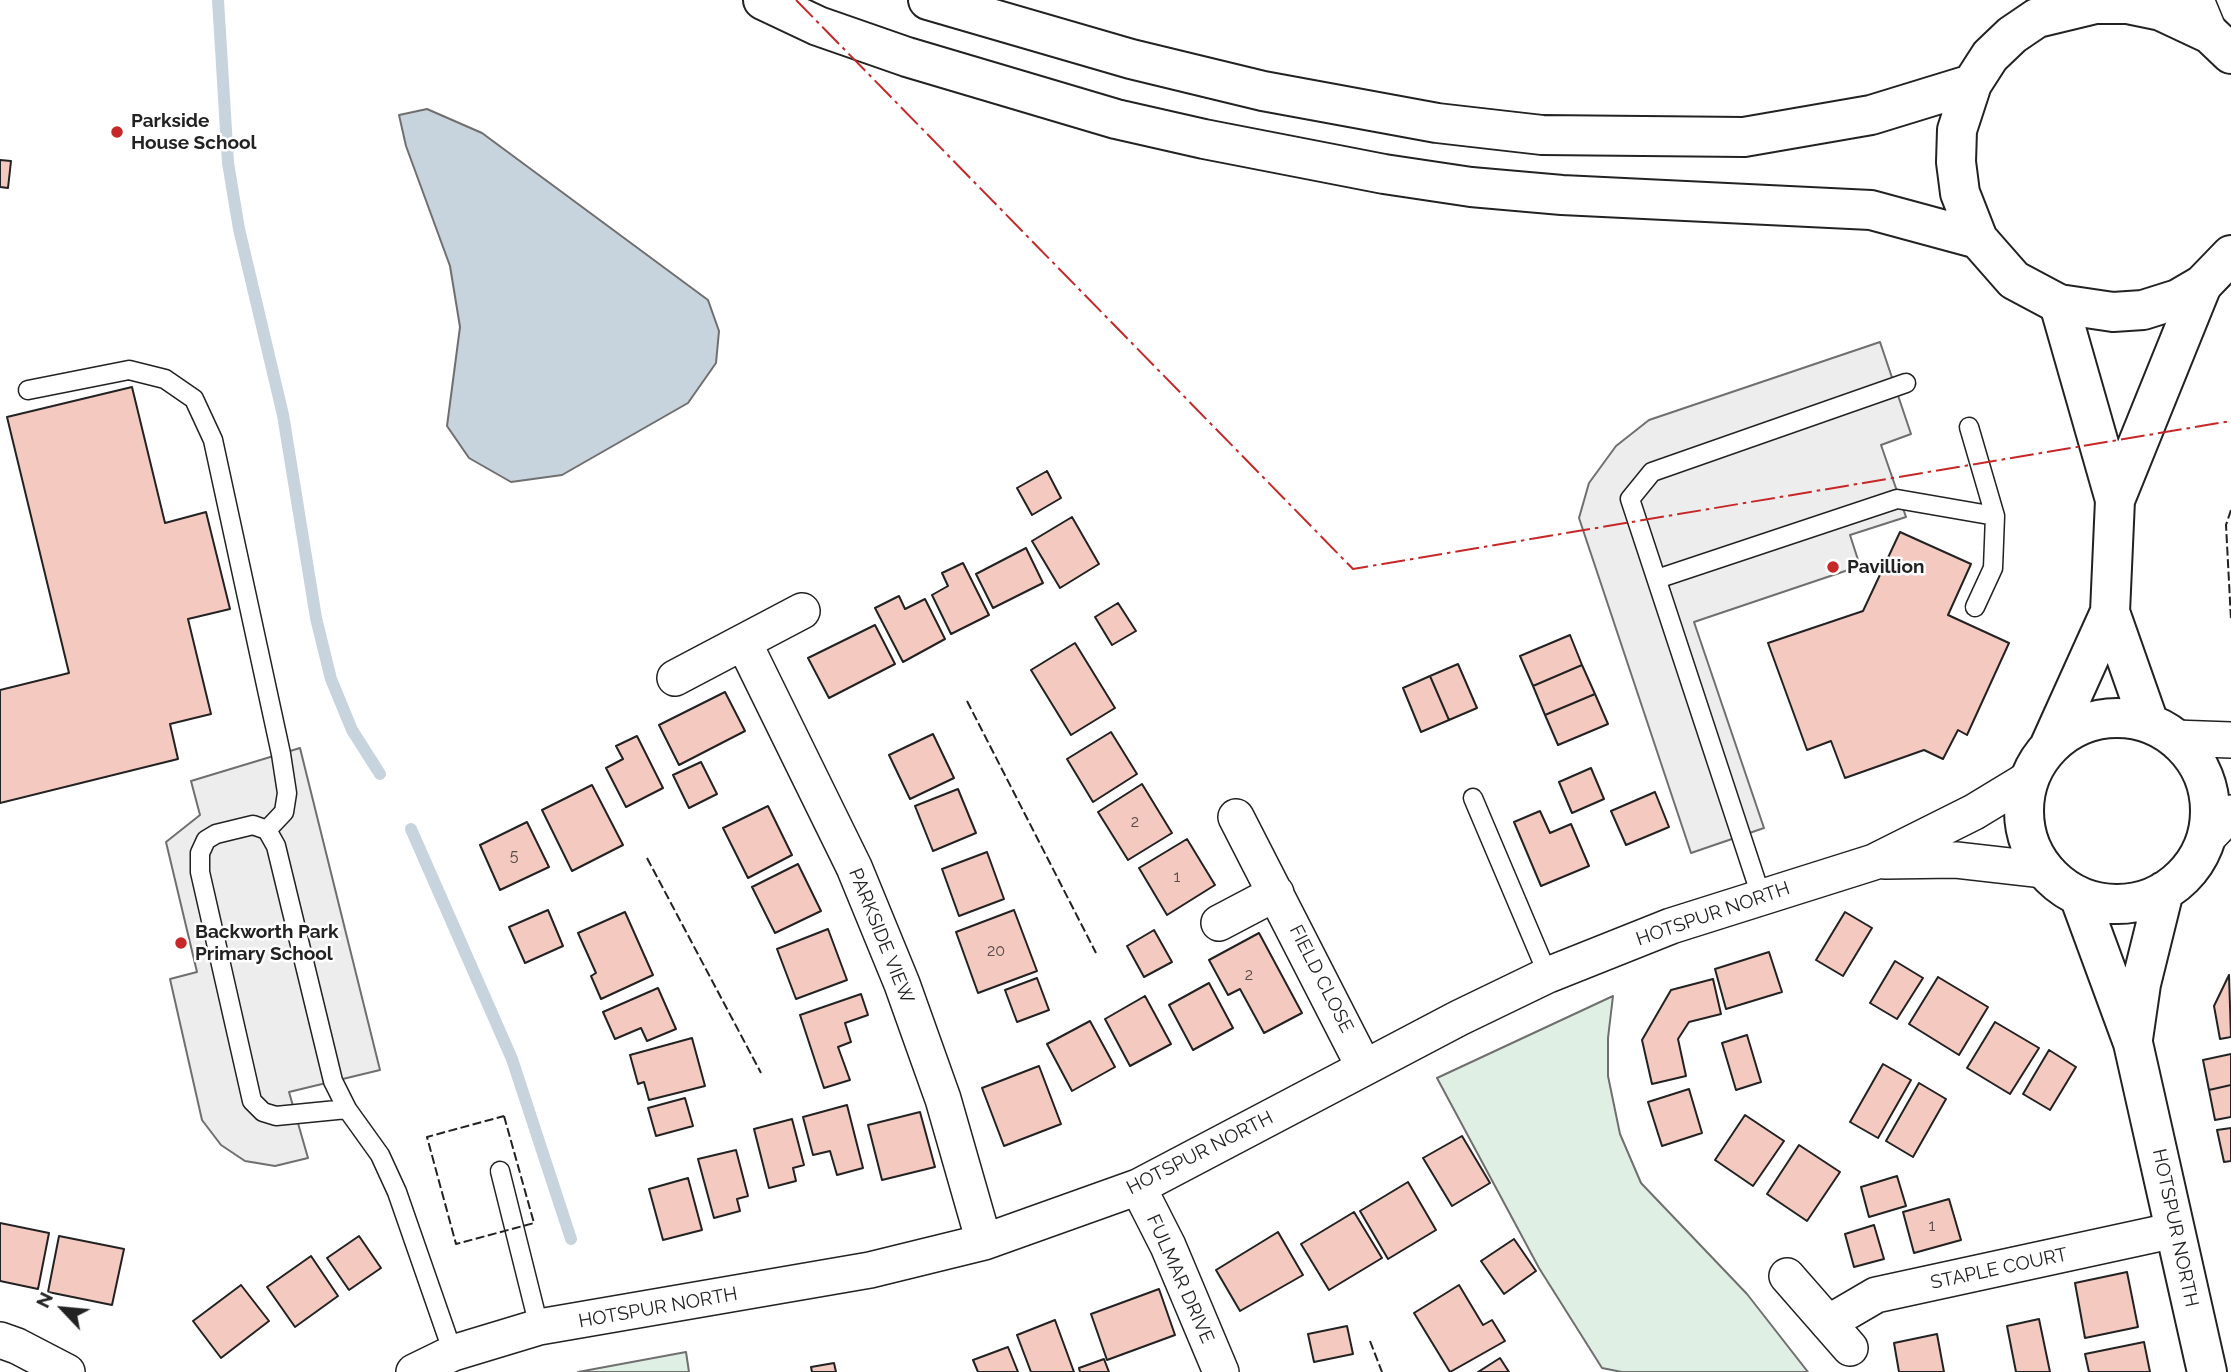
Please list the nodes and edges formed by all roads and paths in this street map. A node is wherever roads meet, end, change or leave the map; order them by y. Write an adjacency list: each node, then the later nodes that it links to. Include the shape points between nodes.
1 (762, 0): 8 (main road, via 818,26 907,57 1116,119 1204,139 1471,187 1871,210)
2 (928, 0): 7 (main road, via 1131,60 1263,91 1437,123 1542,135 1744,136 1871,115)
3 (2039, 0): 5 (street)
4 (2196, 0): 6 (street)
5 (2012, 35): 6 (main road, via 2037,18 2095,4 2127,4 2161,10); 7 (main road, via 1990,56)
6 (2221, 44)
7 (1972, 84): 8 (main road, via 1957,130 1956,162 1960,193)
8 (1978, 239): 11 (main road, via 2014,280)
9 (2231, 255): 10 (main road)
10 (2202, 285): 11 (main road, via 2178,299 2143,310 2113,312); 15 (main road)
11 (2059, 304): 15 (main road)
12 (1906, 383): 17 (lane, via 1653,472 1630,499)
13 (28, 390): 29 (lane, via 129,370 166,379 194,399 213,440 281,754 287,793 284,812)
14 (1969, 427): 16 (lane)
15 (2115, 500): 20 (main road)
16 (1995, 516): 17 (lane, via 1897,499); 18 (lane, via 1993,568)
17 (1657, 579): 34 (lane)
18 (1975, 607)
19 (802, 611): 21 (street)
20 (2110, 612): 23 (main road); 25 (main road)
21 (744, 643): 22 (street); 44 (street, PARKSIDE VIEW, via 848,855 902,984 943,1099)
22 (675, 678)
23 (2162, 730): 24 (street); 25 (main road, via 2103,719 2073,728); 28 (main road, via 2195,760)
24 (2231, 740)
25 (2039, 762): 30 (street, HOTSPUR NORTH, via 1974,812); 31 (main road, via 2024,805 2026,832)
26 (1473, 798): 37 (lane)
27 (1236, 817): 33 (street, FIELD CLOSE)
28 (2218, 827): 32 (main road, via 2190,869)
29 (267, 830): 40 (lane, via 276,846 333,1081); 40 (lane, via 253,825 216,834 206,840 200,853 200,872 252,1101 276,1116)
30 (1874, 862): 31 (street, HOTSPUR NORTH, via 1956,860); 34 (street, HOTSPUR NORTH)
31 (2044, 870): 35 (main road)
32 (2165, 891): 35 (main road, via 2123,904); 38 (main road, via 2141,984)
33 (1276, 893): 36 (street); 39 (street, FIELD CLOSE)
34 (1761, 895): 37 (street, HOTSPUR NORTH)
35 (2079, 896): 38 (main road)
36 (1219, 923)
37 (1548, 975): 39 (street, HOTSPUR NORTH)
38 (2133, 1043): 43 (main road, HOTSPUR NORTH)
39 (1364, 1067): 42 (street, HOTSPUR NORTH)
40 (347, 1109): 48 (lane, via 380,1155 397,1192)
41 (500, 1171): 46 (lane)
42 (1138, 1188): 44 (street, HOTSPUR NORTH); 51 (street, FULMAR DRIVE, via 1192,1298)
43 (2175, 1230): 45 (street, STAPLE COURT, via 1876,1295 1839,1336); 52 (main road, HOTSPUR NORTH)
44 (984, 1242): 46 (street, HOTSPUR NORTH, via 870,1270)
45 (1787, 1276)
46 (539, 1328): 48 (street, HOTSPUR NORTH)
47 (0, 1340): 49 (street)
48 (453, 1353): 50 (street, HOTSPUR NORTH)
49 (67, 1372)
50 (414, 1372)
51 (1221, 1372)
52 (2207, 1372)

